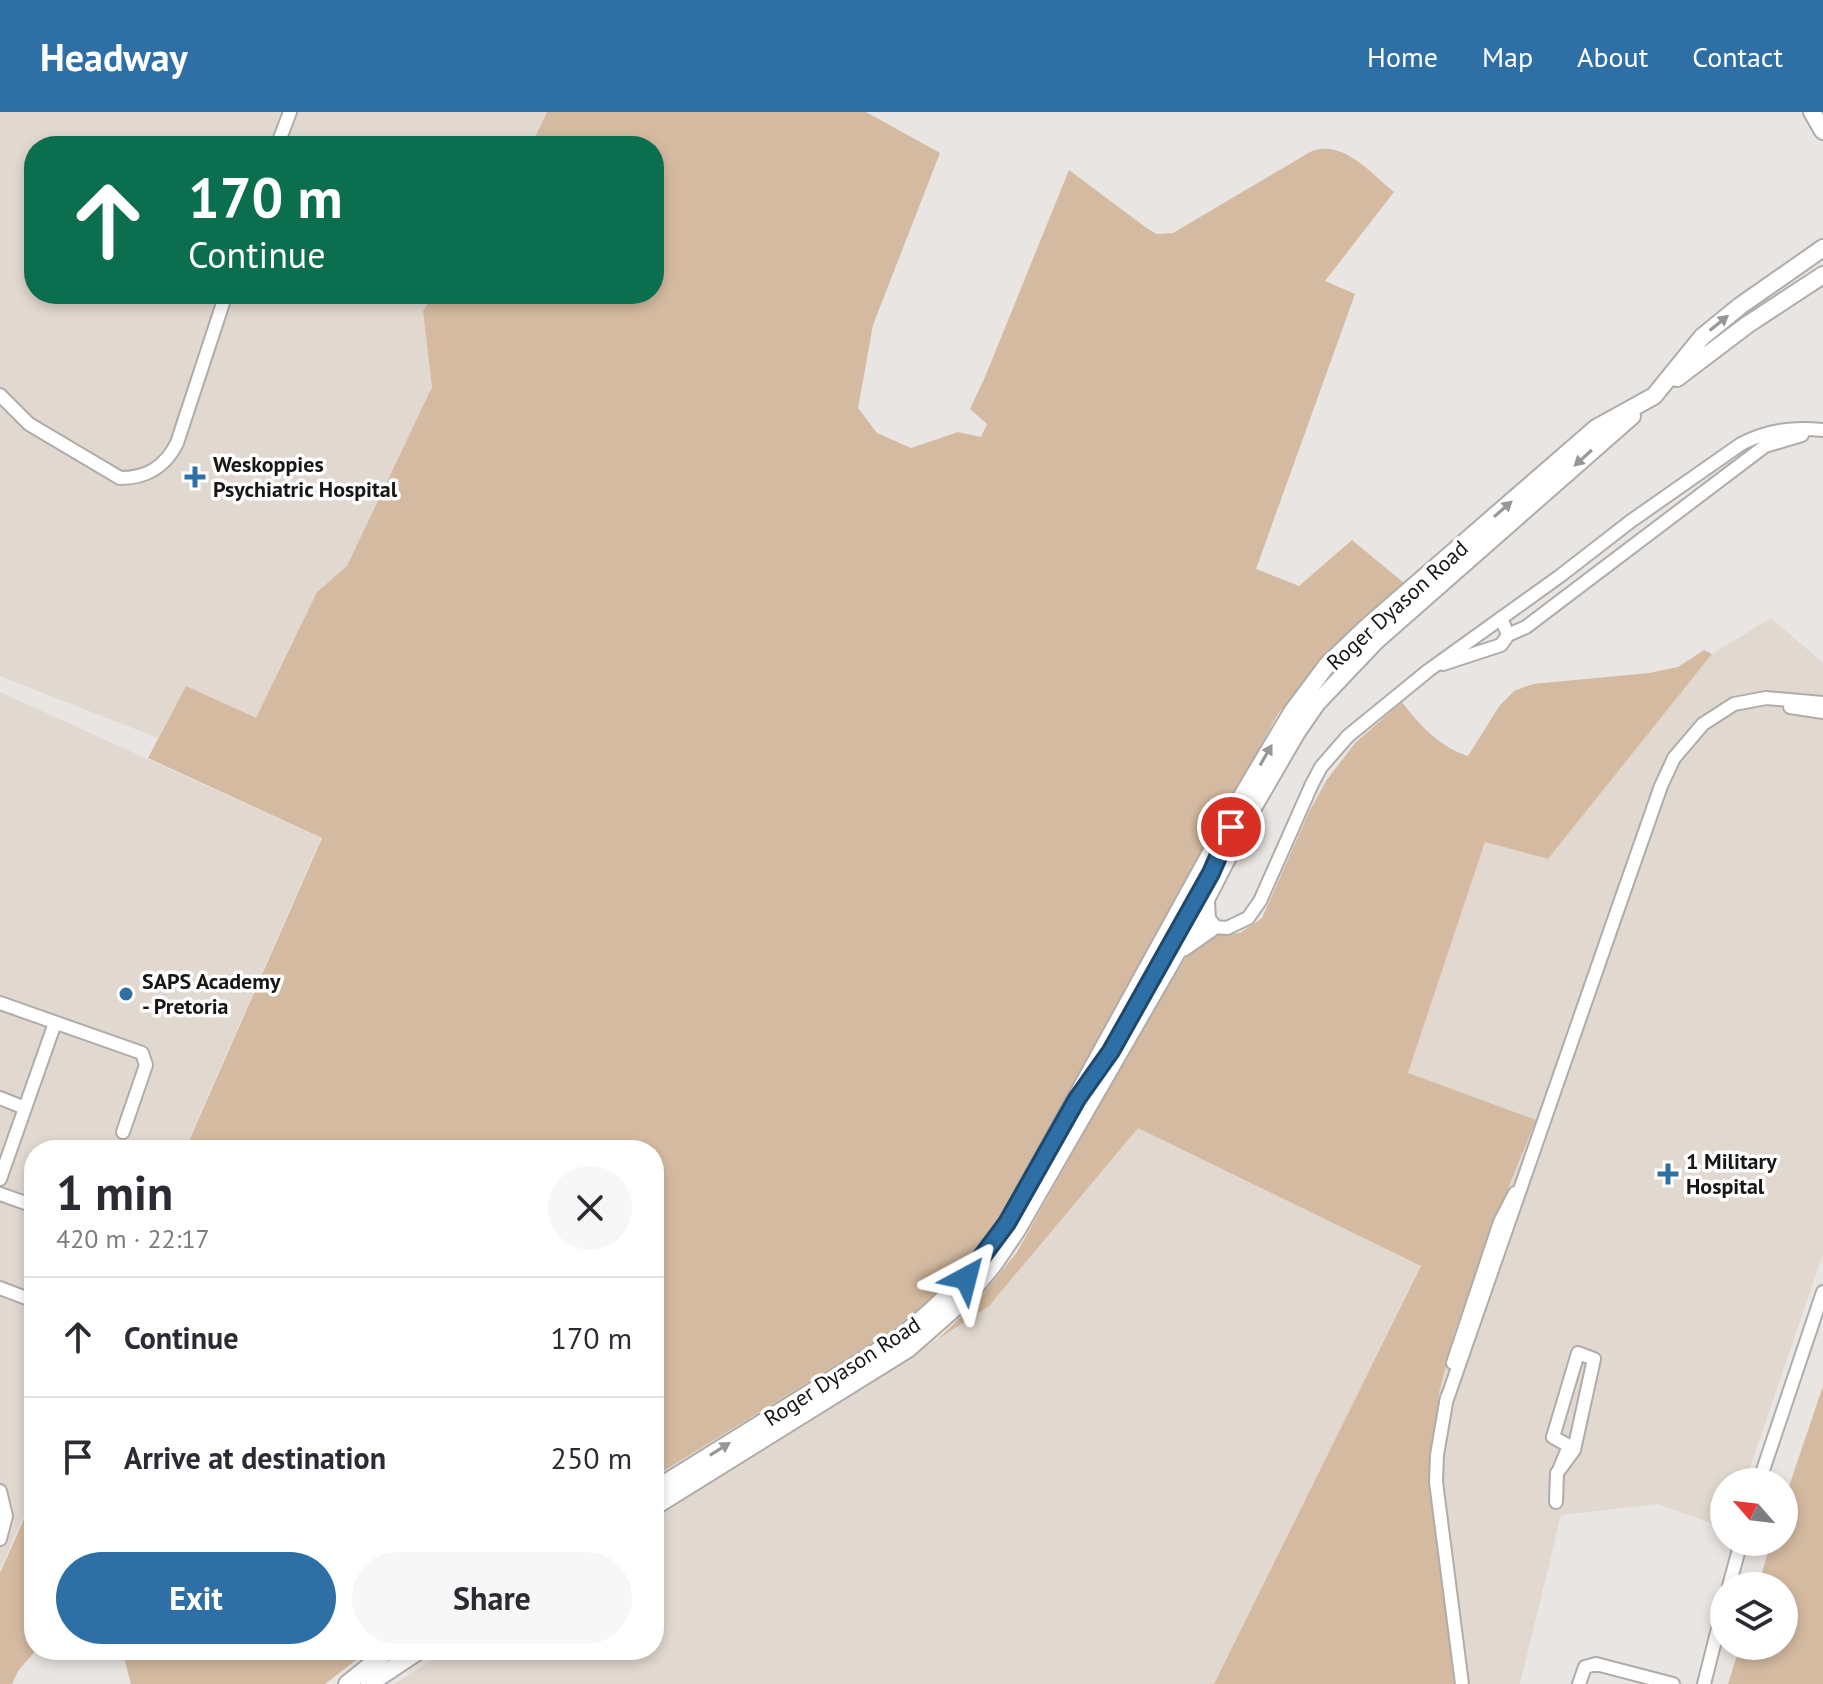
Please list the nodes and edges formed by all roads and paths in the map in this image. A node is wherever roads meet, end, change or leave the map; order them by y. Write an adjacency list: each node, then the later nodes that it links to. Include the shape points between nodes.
1 (290, 112): 4 (street)
2 (1812, 112): 3 (main road)
3 (1823, 131)
4 (281, 136)
5 (1823, 248): 18 (main road, Roger Dyason Road, one-way to 5, via 1292,712 1348,645 1596,428 1654,396 1702,337)
6 (1823, 275): 19 (main road, Roger Dyason Road, one-way to 19, via 1747,325 1652,399 1344,673 1297,732)
7 (223, 304): 8 (street, via 177,443 157,470 120,478 29,424)
8 (0, 395)
9 (1823, 430): 11 (street, via 1787,429)
10 (1823, 437): 11 (street)
11 (1762, 440): 12 (street, via 1631,521); 13 (street, via 1526,627)
12 (1501, 618): 13 (street); 14 (street)
13 (1508, 635): 14 (street, via 1501,645)
14 (1429, 670): 21 (street, via 1363,722 1321,767 1254,912 1236,925)
15 (1823, 703): 16 (street, via 1757,699)
16 (1723, 710): 17 (street, via 1768,704); 48 (street, via 1693,733 1667,771 1525,1181 1500,1222 1453,1364 1436,1482)
17 (1823, 712)
18 (1242, 796): 20 (main road); 26 (main road, Roger Dyason Road)
19 (1209, 893): 20 (main road, Roger Dyason Road); 21 (main road, via 1205,914)
20 (1191, 920): 21 (street); 22 (main road, Roger Dyason Road); 26 (main road)
21 (1213, 927): 22 (main road)
22 (1178, 952): 35 (main road, Roger Dyason Road, via 994,1264 918,1341)
23 (0, 1003): 24 (street)
24 (55, 1023): 27 (street); 28 (street, via 144,1056 146,1065)
25 (0, 1098): 27 (street)
26 (1077, 1099): 35 (main road, Roger Dyason Road, via 1007,1223 948,1296 900,1337)
27 (25, 1108): 29 (street)
28 (123, 1132)
29 (0, 1179)
30 (0, 1194): 31 (street)
31 (24, 1202)
32 (0, 1288): 34 (street)
33 (1823, 1292): 36 (street)
34 (24, 1297)
35 (772, 1426): 38 (main road, Roger Dyason Road, one-way to 35); 40 (main road, Roger Dyason Road)
36 (1764, 1468)
37 (1559, 1470): 37 (street, via 1574,1450 1594,1359 1578,1353 1553,1437 1569,1446); 41 (street)
38 (664, 1485)
39 (0, 1491): 42 (street, via 6,1516)
40 (664, 1500)
41 (1556, 1502)
42 (0, 1539)
43 (377, 1660): 46 (main road)
44 (405, 1660): 47 (main road)
45 (1710, 1660): 51 (street)
46 (347, 1684)
47 (369, 1684)
48 (1462, 1684)
49 (1579, 1684): 50 (street, via 1585,1667 1600,1665)
50 (1673, 1684)
51 (1704, 1684)

